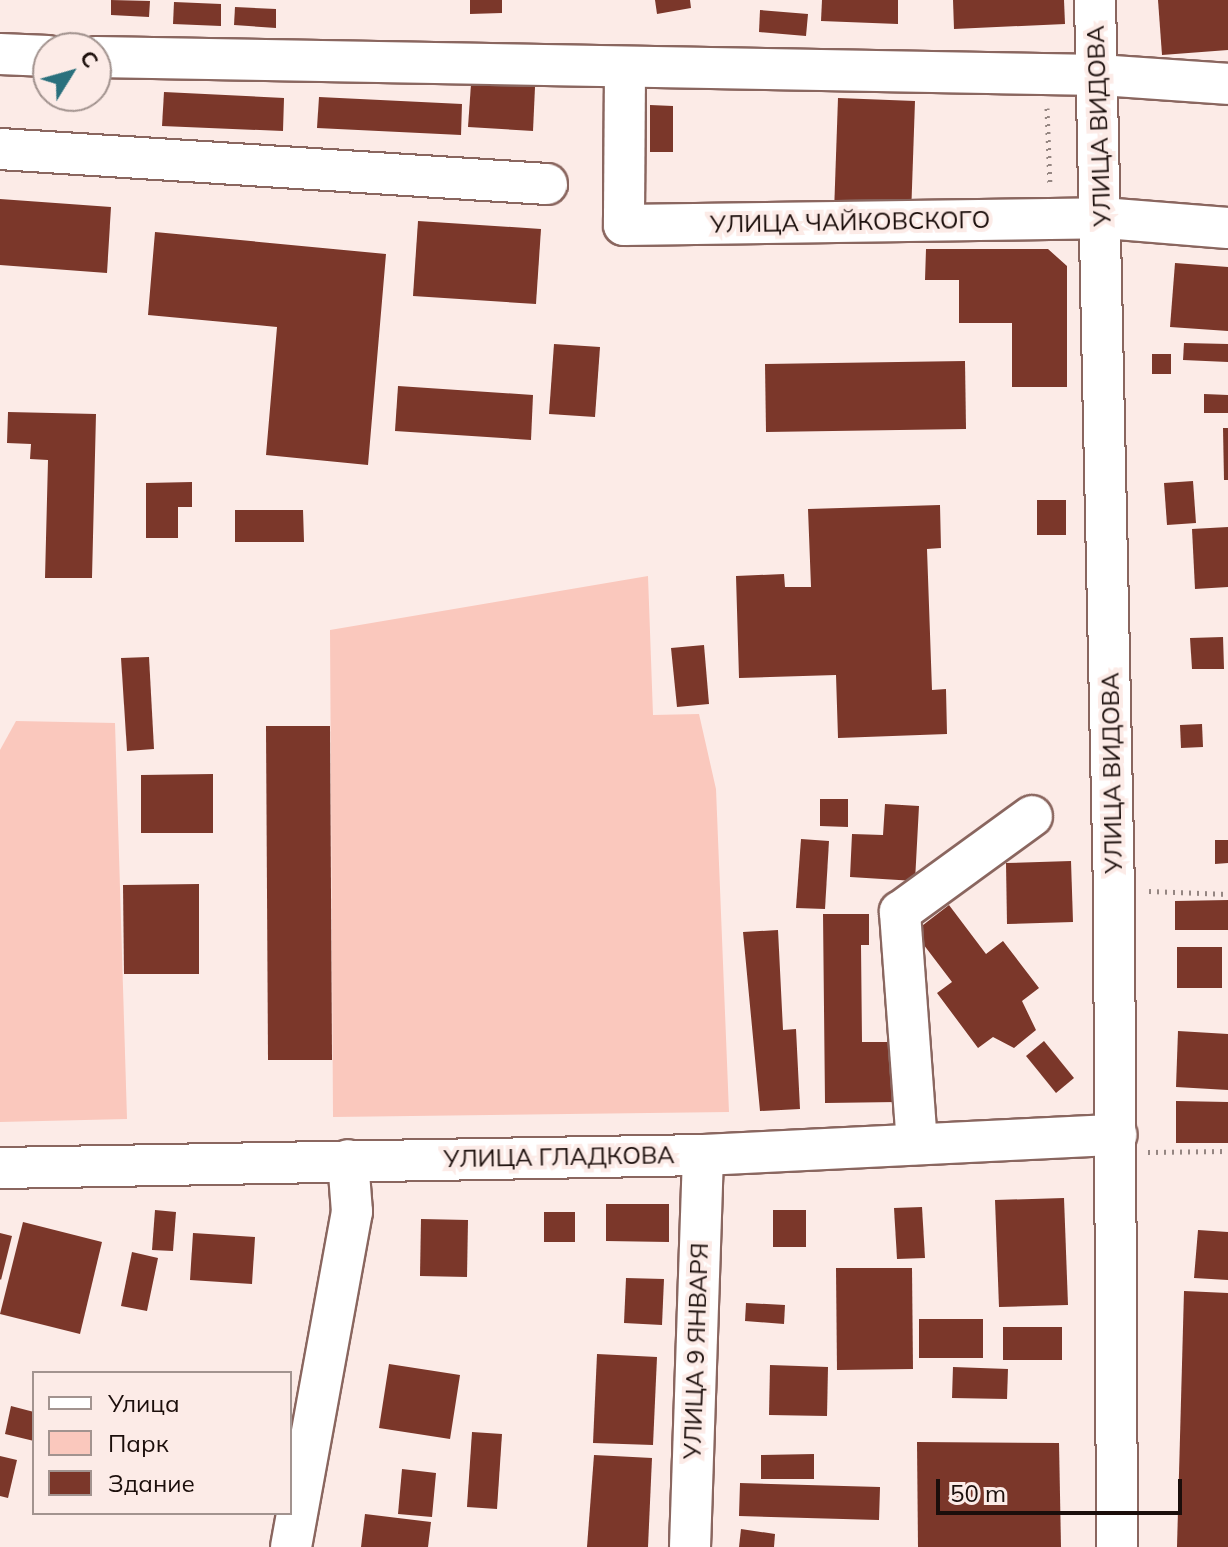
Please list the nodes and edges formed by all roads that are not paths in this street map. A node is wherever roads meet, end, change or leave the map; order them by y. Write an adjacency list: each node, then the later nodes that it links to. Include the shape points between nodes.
1 (1095, 0): 6 (street, УЛИЦА ВИДОВА)
2 (0, 54): 3 (street)
3 (32, 55)
4 (112, 57): 5 (street)
5 (625, 72): 6 (street); 12 (street, УЛИЦА ЧАЙКОВСКОГО, via 624,225)
6 (1100, 75): 7 (street); 12 (street, УЛИЦА ВИДОВА)
7 (1228, 84)
8 (0, 125): 10 (street)
9 (0, 149): 10 (street)
10 (39, 151): 11 (street)
11 (547, 184)
12 (1103, 218): 13 (street, УЛИЦА ЧАЙКОВСКОГО); 15 (street, УЛИЦА ВИДОВА)
13 (1228, 228)
14 (1032, 816): 16 (street, via 900,912)
15 (1129, 1143): 16 (street, УЛИЦА ГЛАДКОВА); 22 (street, УЛИЦА ВИДОВА)
16 (917, 1144): 17 (street, УЛИЦА ГЛАДКОВА)
17 (703, 1155): 18 (street, УЛИЦА ГЛАДКОВА); 21 (street, УЛИЦА 9 ЯНВАРЯ)
18 (348, 1160): 19 (street, УЛИЦА ГЛАДКОВА); 20 (street, via 352,1212)
19 (0, 1168)
20 (291, 1547)
21 (690, 1547)
22 (1117, 1547)

